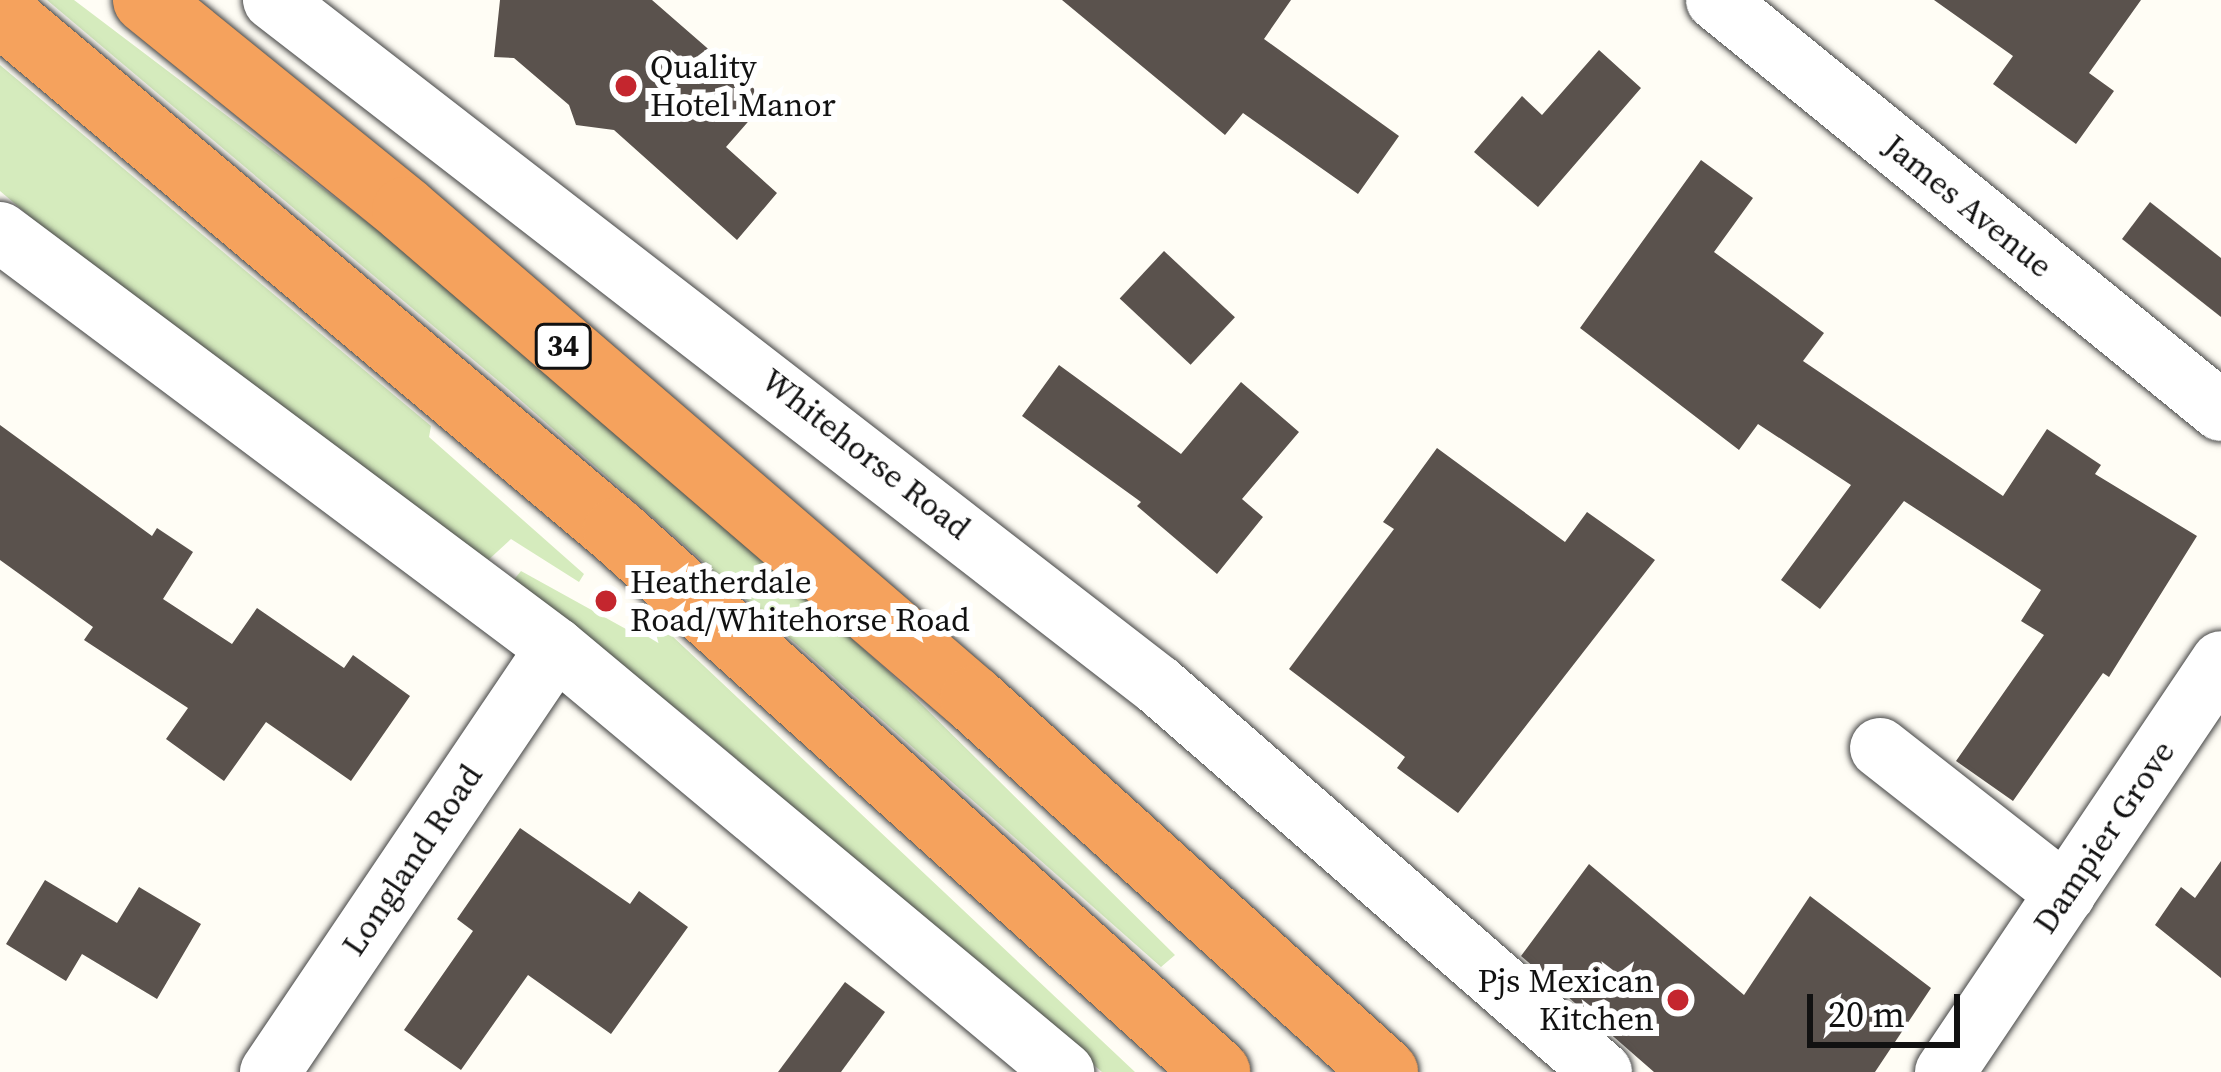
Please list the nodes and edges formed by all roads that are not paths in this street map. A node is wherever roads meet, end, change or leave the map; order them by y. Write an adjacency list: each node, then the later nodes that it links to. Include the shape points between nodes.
1 (146, 0): 6 (highway, 34)
2 (273, 0): 5 (street, Whitehorse Road)
3 (1716, 0): 8 (street, James Avenue)
4 (0, 12): 15 (highway, via 616,531)
5 (455, 142): 6 (street); 17 (street, Whitehorse Road, via 1158,685)
6 (405, 210): 16 (highway, 34, via 974,699)
7 (0, 232): 9 (street)
8 (2221, 412)
9 (556, 649): 13 (street, Longland Road); 14 (street)
10 (2211, 696): 12 (street, Dampier Grove)
11 (1880, 748): 12 (street)
12 (2066, 894): 18 (street, Dampier Grove)
13 (270, 1072)
14 (1064, 1072)
15 (1217, 1072)
16 (1385, 1072)
17 (1602, 1072)
18 (1946, 1072)

